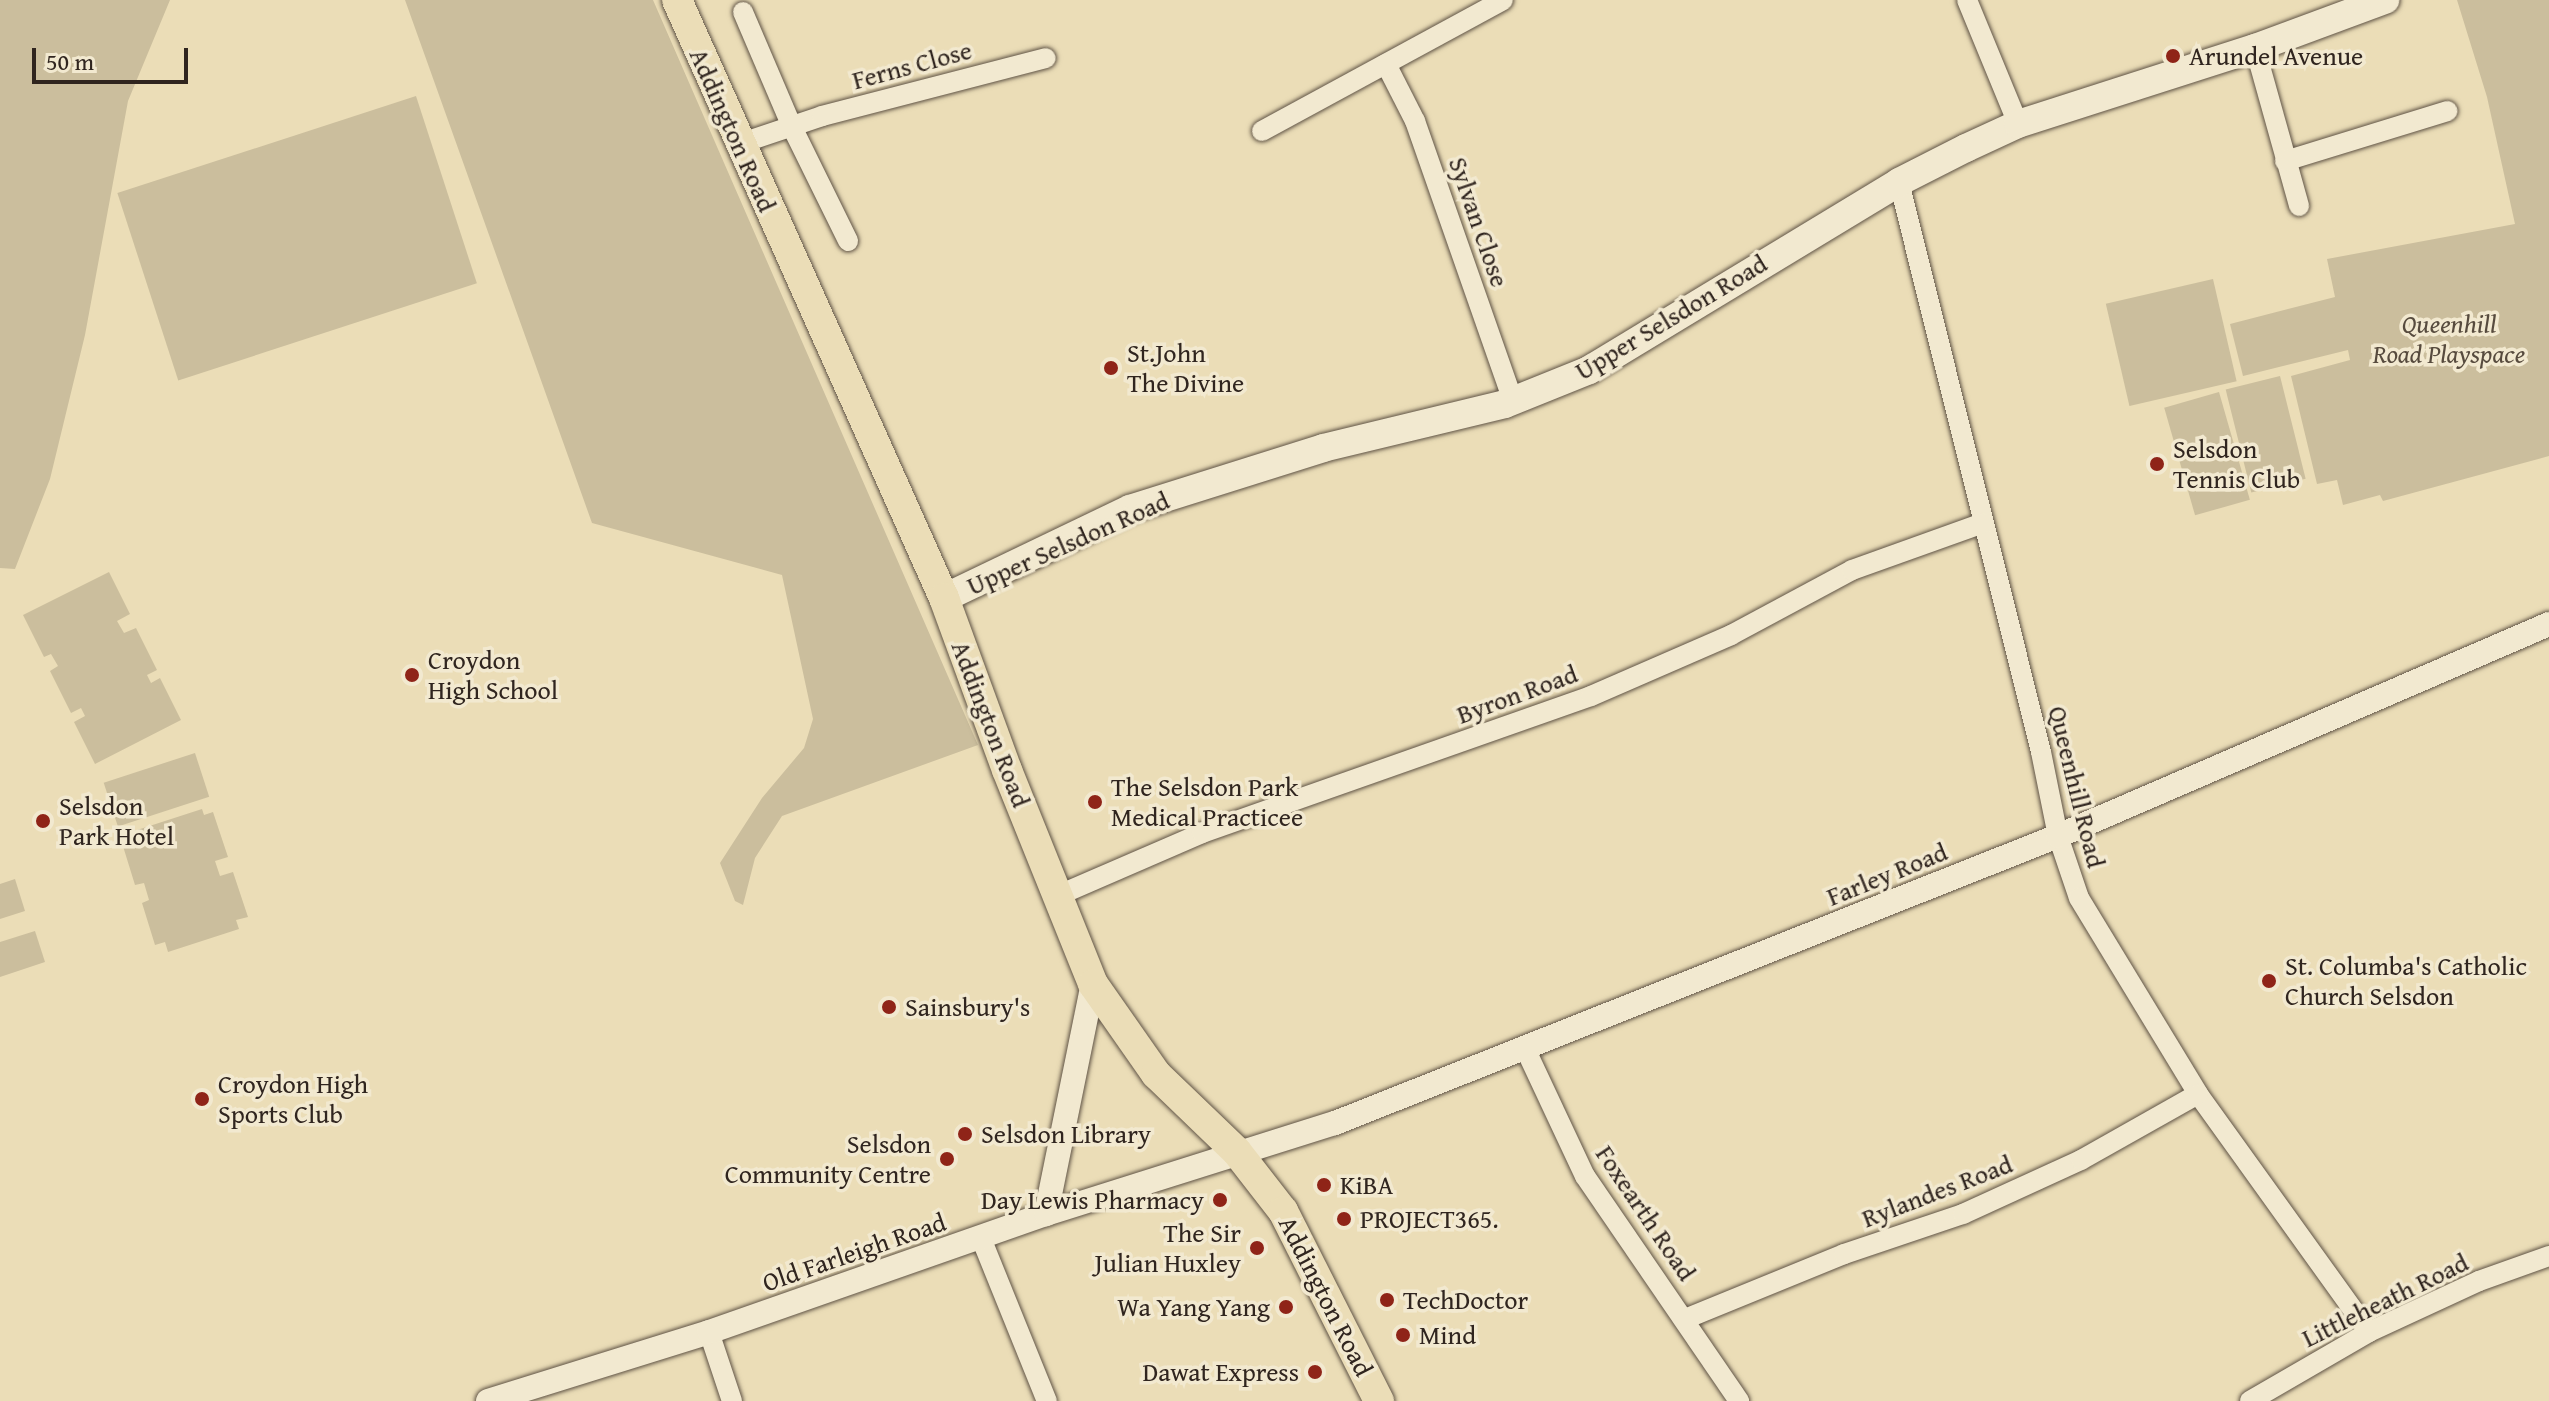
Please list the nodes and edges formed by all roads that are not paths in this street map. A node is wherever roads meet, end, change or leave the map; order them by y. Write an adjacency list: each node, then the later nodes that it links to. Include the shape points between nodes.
1 (677, 0): 14 (main road, Addington Road)
2 (1503, 0): 9 (street)
3 (1967, 0): 11 (street)
4 (2385, 0): 5 (main road, Upper Selsdon Road)
5 (2332, 10): 7 (main road, Upper Selsdon Road)
6 (743, 12): 12 (street)
7 (2255, 48): 11 (main road, Upper Selsdon Road); 15 (street)
8 (1046, 58): 12 (street, Ferns Close)
9 (1386, 64): 13 (street); 19 (street, Sylvan Close, via 1415,121)
10 (2448, 111): 15 (street)
11 (2018, 124): 16 (main road, Upper Selsdon Road)
12 (792, 127): 14 (street, Ferns Close); 18 (street)
13 (1262, 131)
14 (739, 144): 21 (main road, Addington Road)
15 (2285, 161): 17 (street)
16 (1899, 182): 19 (main road, Upper Selsdon Road, via 1589,370); 20 (street, Queenhill Road)
17 (2299, 206)
18 (848, 241)
19 (1513, 401): 21 (main road, Upper Selsdon Road, via 1323,448 1130,509)
20 (1983, 523): 23 (street, Queenhill Road); 24 (street, Byron Road, via 1852,570 1731,635 1591,696 1202,833)
21 (944, 598): 24 (main road, Addington Road)
22 (2549, 624): 23 (street, Farley Road)
23 (2058, 836): 26 (street, Farley Road); 27 (street, Queenhill Road, via 2079,898)
24 (1059, 895): 25 (main road, Addington Road)
25 (1093, 984): 28 (main road, Addington Road, via 1156,1074); 29 (street)
26 (1524, 1046): 28 (street, Farley Road, via 1335,1123); 32 (street, Foxearth Road, via 1585,1176)
27 (2198, 1094): 32 (street, Rylandes Road, via 2081,1160 1963,1214 1844,1254); 34 (street, Queenhill Road)
28 (1237, 1152): 29 (street, Old Farleigh Road); 38 (main road, Addington Road, via 1283,1211)
29 (1046, 1214): 30 (street, Old Farleigh Road)
30 (981, 1238): 33 (street, Old Farleigh Road); 37 (street)
31 (2549, 1256): 34 (street, Littleheath Road, via 2479,1281)
32 (1685, 1319): 39 (street, Foxearth Road)
33 (709, 1332): 35 (street, Old Farleigh Road); 36 (street)
34 (2369, 1332): 40 (street, Littleheath Road)
35 (488, 1401)
36 (732, 1401)
37 (1047, 1401)
38 (1379, 1401)
39 (1739, 1401)
40 (2250, 1401)

